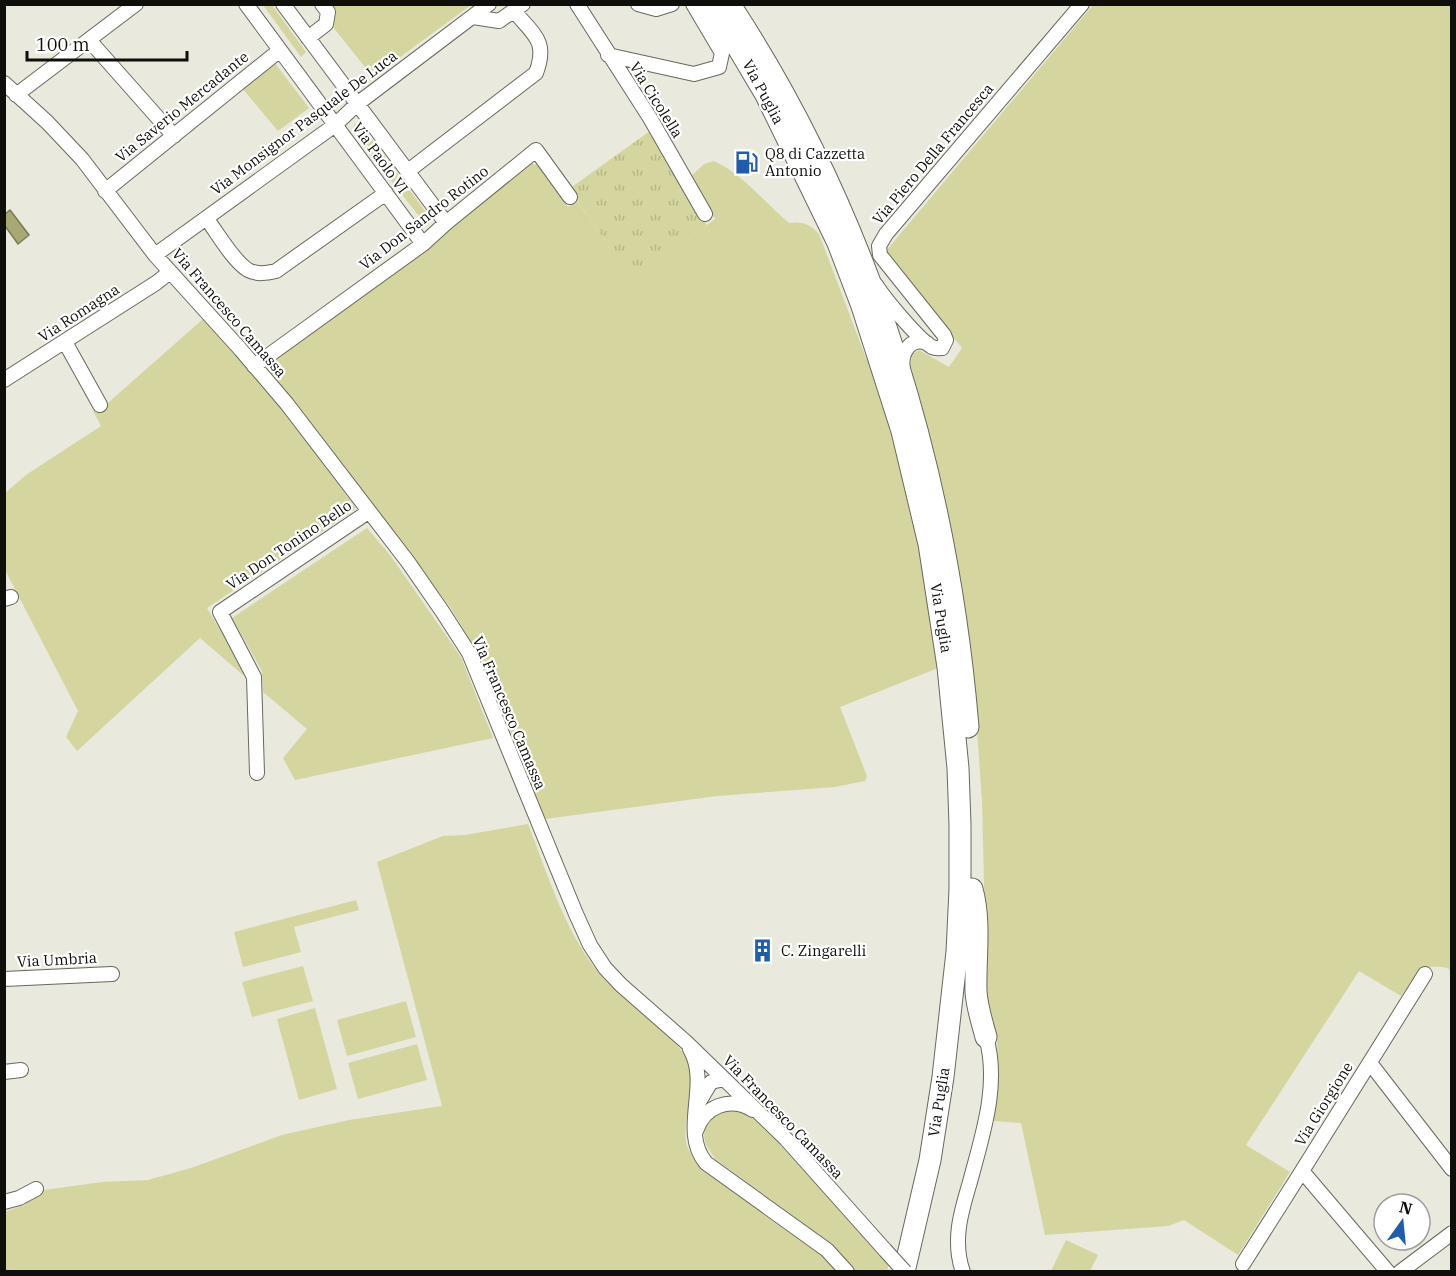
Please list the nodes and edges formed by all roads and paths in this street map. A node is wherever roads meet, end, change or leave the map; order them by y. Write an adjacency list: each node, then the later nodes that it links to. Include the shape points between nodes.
1 (136, 4): 16 (street)
2 (246, 4): 17 (street, Via Paolo VI)
3 (283, 4): 15 (street, Via Paolo VI)
4 (322, 4): 15 (street, via 328,12 326,24)
5 (489, 4): 14 (street, Via Monsignor Pasquale De Luca)
6 (577, 4): 18 (street, Via Cicolella)
7 (638, 4): 8 (street, via 656,9)
8 (672, 4)
9 (693, 4): 18 (street, via 722,53 719,67 694,74)
10 (712, 4): 55 (highway, Via Puglia, via 766,95 838,243 902,431 929,544 948,667 958,768 960,889 953,1001)
11 (729, 4): 33 (highway, Via Puglia, via 787,100)
12 (1082, 4): 36 (street, Via Piero Della Francesca, via 879,246 880,255 946,340 942,348)
13 (519, 8): 14 (street, via 499,21); 24 (street, via 541,43 536,73)
14 (473, 17): 21 (street, Via Monsignor Pasquale De Luca)
15 (308, 38): 21 (street, Via Paolo VI)
16 (89, 40): 20 (street); 23 (street)
17 (280, 50): 22 (street, Via Paolo VI); 23 (street, Via Saverio Mercadante)
18 (608, 55): 28 (street, Via Cicolella, via 650,118)
19 (4, 83): 20 (street, Via Francesco Camassa)
20 (16, 94): 25 (street, Via Francesco Camassa, via 82,159)
21 (357, 104): 22 (street, Via Monsignor Pasquale De Luca); 24 (street, Via Paolo VI)
22 (335, 124): 26 (street, Via Paolo VI); 29 (street, Via Monsignor Pasquale De Luca)
23 (174, 136): 25 (street, Via Saverio Mercadante)
24 (408, 171): 30 (street, Via Paolo VI)
25 (105, 190): 32 (street, Via Francesco Camassa)
26 (386, 193): 29 (street, via 276,271 263,274 241,265); 31 (street, Via Paolo VI)
27 (570, 197): 30 (street, Via Don Sandro Rotino, via 536,150)
28 (705, 214)
29 (206, 218): 32 (street, Via Monsignor Pasquale De Luca)
30 (446, 223): 31 (street, Via Don Sandro Rotino)
31 (423, 244): 37 (street, Via Don Sandro Rotino)
32 (155, 255): 34 (street, Via Francesco Camassa)
33 (860, 256): 36 (street, via 880,291); 39 (highway, Via Puglia)
34 (170, 272): 35 (street, Via Romagna); 37 (street, Via Francesco Camassa)
35 (65, 342): 38 (street, Via Romagna); 40 (street)
36 (927, 343): 39 (street, Via Piero Della Francesca, via 914,342 906,348 902,362)
37 (254, 366): 41 (street, Via Francesco Camassa)
38 (4, 380)
39 (910, 400): 43 (highway, Via Puglia, via 943,541 963,664 972,767)
40 (100, 405)
41 (368, 512): 42 (street, Via Don Tonino Bello, via 220,612 254,677); 48 (street, Via Francesco Camassa, via 408,562 469,652 590,945 621,985)
42 (257, 773)
43 (972, 889): 47 (highway, via 977,906 976,992); 65 (highway, Via Puglia, via 957,1080 937,1197)
44 (112, 974): 46 (street, Via Umbria)
45 (1425, 974): 49 (street, Via Giorgione)
46 (4, 979)
47 (986, 1037): 66 (street, via 989,1100 957,1237)
48 (686, 1042): 52 (street, Via Francesco Camassa); 53 (street, via 693,1053)
49 (1370, 1063): 56 (street); 57 (street, Via Giorgione)
50 (21, 1070): 51 (street)
51 (4, 1072)
52 (724, 1079): 53 (street, via 711,1082 701,1096); 54 (street, Via Francesco Camassa)
53 (702, 1112): 54 (street, via 736,1104); 62 (street, via 694,1138 700,1157 827,1250)
54 (760, 1114): 64 (street, Via Francesco Camassa, bridge)
55 (930, 1160): 63 (highway, via 923,1166); 64 (highway, Via Puglia)
56 (1452, 1169)
57 (1302, 1171): 61 (street); 67 (street, Via Giorgione)
58 (36, 1189): 59 (street)
59 (4, 1202)
60 (1452, 1233): 68 (street)
61 (1243, 1264)
62 (847, 1272)
63 (894, 1272)
64 (904, 1272)
65 (917, 1272)
66 (963, 1272)
67 (1388, 1272)
68 (1400, 1272)

